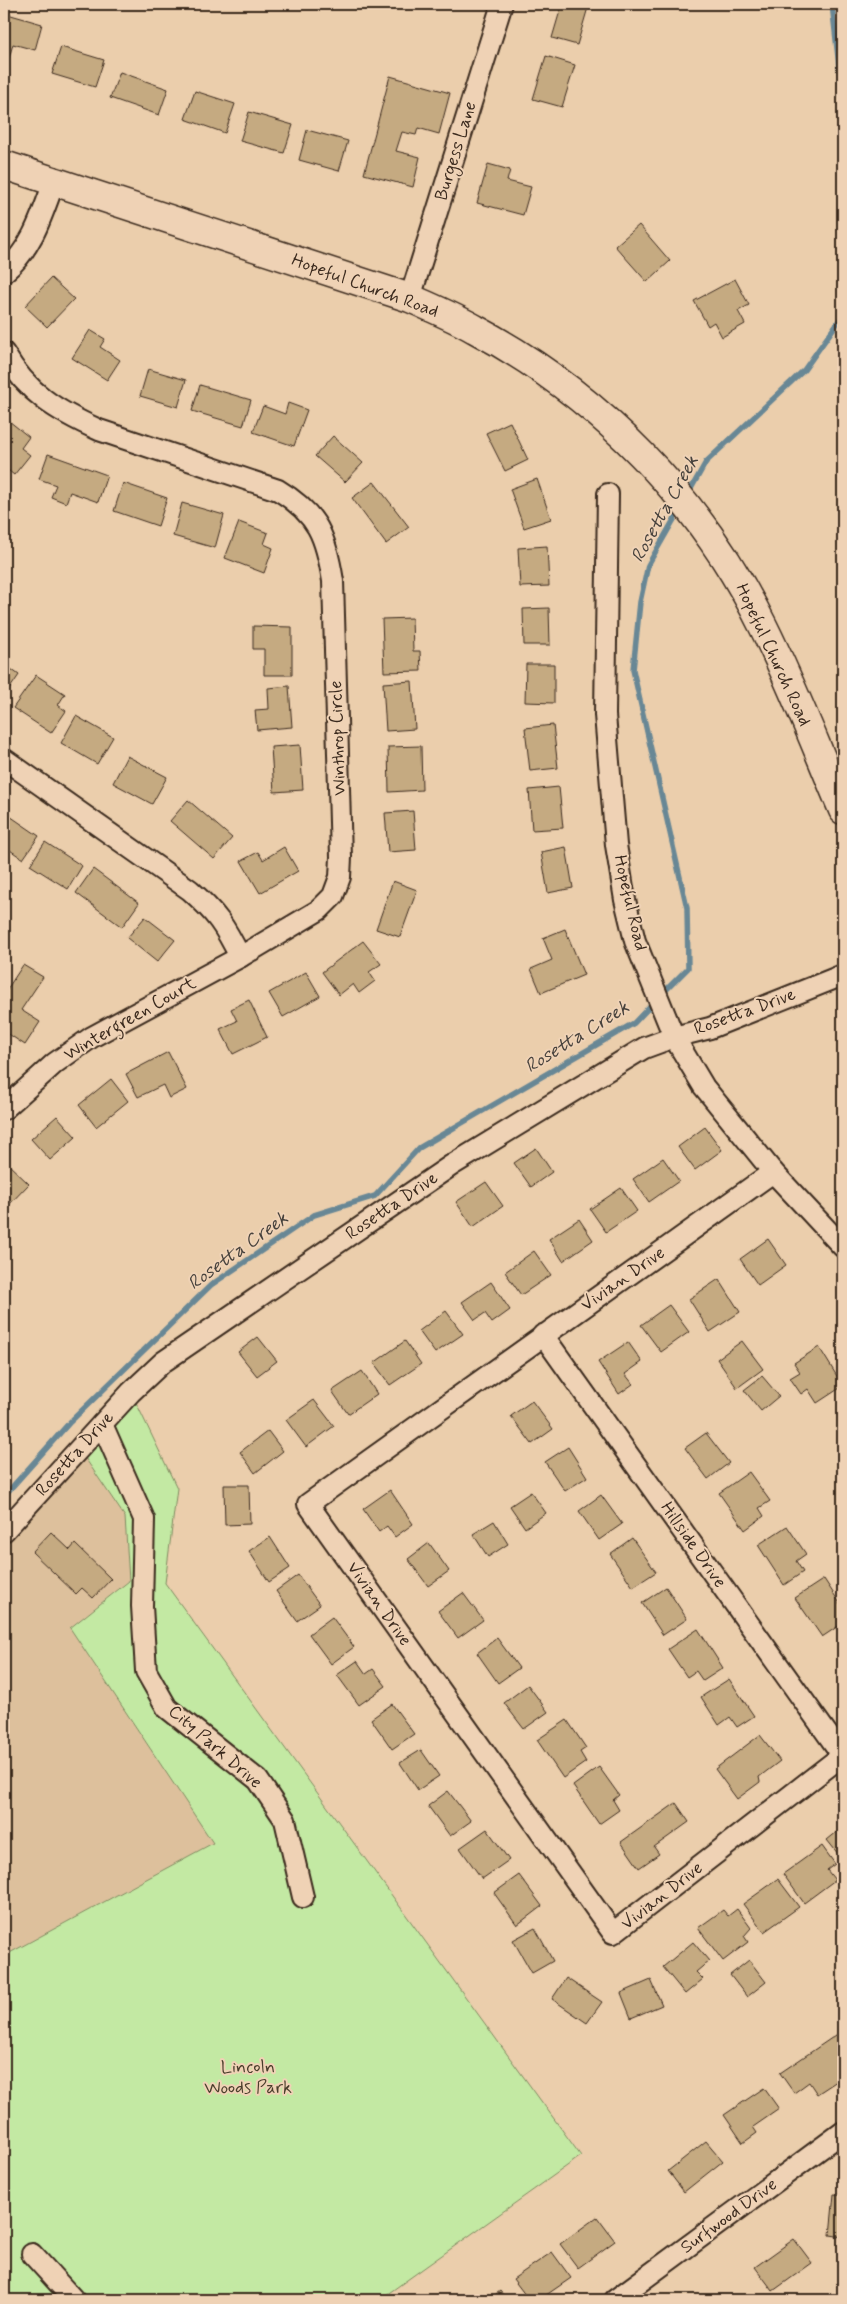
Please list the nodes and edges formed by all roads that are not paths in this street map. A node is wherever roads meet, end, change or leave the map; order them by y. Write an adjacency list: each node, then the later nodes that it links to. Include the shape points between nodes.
1 (502, 4): 5 (street, Burgess Lane)
2 (4, 166): 3 (main road, Hopeful Church Road)
3 (54, 182): 4 (street, via 39,224 27,246); 5 (main road, Hopeful Church Road)
4 (4, 272)
5 (410, 298): 9 (main road, Hopeful Church Road, via 474,328 544,371 609,422 668,483 706,532 764,627)
6 (4, 353): 10 (street, Winthrop Circle, via 36,395 55,408 99,430 278,490 297,501 322,533 333,581 340,877 332,896 319,910)
7 (608, 494): 12 (street, Hopeful Road, via 605,715 616,845 636,941)
8 (4, 759): 10 (street, via 190,890 221,921)
9 (843, 810)
10 (240, 957): 13 (street, Wintergreen Court, via 92,1037)
11 (843, 975): 12 (street, Rosetta Drive, via 710,1028)
12 (674, 1037): 14 (street, Hopeful Road, via 704,1087); 17 (street, Rosetta Drive, via 644,1048 444,1171 163,1362)
13 (7, 1100)
14 (773, 1172): 15 (street, Hopeful Road); 16 (street, Vivian Drive)
15 (843, 1247)
16 (543, 1335): 19 (street, Hillside Drive); 19 (street, Vivian Drive, via 308,1504 613,1933)
17 (102, 1424): 18 (street, Rosetta Drive); 20 (street, City Park Drive, via 144,1519 142,1606 146,1671 167,1708 258,1780 285,1820)
18 (4, 1531)
19 (843, 1755)
20 (303, 1897)
21 (843, 2132): 24 (street, Surfwood Drive)
22 (32, 2254): 23 (street)
23 (74, 2300)
24 (615, 2300)

